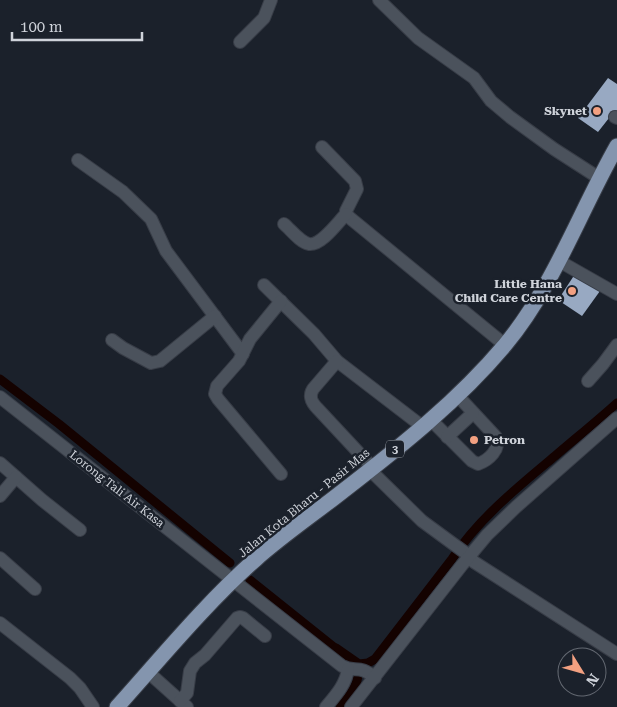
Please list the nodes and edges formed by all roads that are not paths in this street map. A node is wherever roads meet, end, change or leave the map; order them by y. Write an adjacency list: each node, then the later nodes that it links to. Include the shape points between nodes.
1 (271, 0): 3 (street, via 264,18)
2 (381, 1): 7 (street, via 418,38 474,78 491,101 510,117)
3 (240, 42)
4 (322, 147): 8 (street, via 355,182 356,189)
5 (616, 149): 7 (highway, Jalan Kota Bharu - Pasir Mas / 3)
6 (78, 160): 14 (street, via 123,192 150,219 166,251)
7 (599, 178): 10 (highway, Jalan Kota Bharu - Pasir Mas / 3)
8 (346, 214): 9 (street, via 323,238 311,244 304,242); 16 (street)
9 (284, 224)
10 (560, 261): 12 (street); 16 (highway, Jalan Kota Bharu - Pasir Mas / 3, via 527,317)
11 (264, 285): 13 (street)
12 (617, 294)
13 (282, 301): 18 (street, via 256,331); 19 (street)
14 (215, 316): 15 (street, via 160,361 151,363); 18 (street)
15 (112, 340)
16 (505, 345): 21 (highway, Jalan Kota Bharu - Pasir Mas / 3)
17 (617, 345): 20 (street)
18 (243, 354): 29 (street, via 217,386 215,394)
19 (338, 360): 25 (street); 28 (street, via 313,389 310,398)
20 (588, 381)
21 (457, 395): 23 (street); 25 (highway, Jalan Kota Bharu - Pasir Mas / 3)
22 (0, 397): 35 (street, Lorong Tali Air Kasa)
23 (473, 413): 26 (street); 26 (street, via 498,443 484,462 472,461)
24 (617, 418): 33 (street, via 487,536)
25 (427, 423): 26 (street); 28 (highway, Jalan Kota Bharu - Pasir Mas / 3)
26 (447, 437)
27 (0, 463): 30 (street)
28 (371, 469): 33 (street, via 422,521); 35 (highway, Jalan Kota Bharu - Pasir Mas / 3, via 278,541)
29 (280, 474)
30 (16, 477): 31 (street); 32 (street)
31 (0, 496)
32 (80, 530)
33 (464, 552): 39 (street); 42 (street)
34 (0, 558): 36 (street)
35 (234, 580): 40 (street, Lorong Tali Air Kasa); 41 (highway, Jalan Kota Bharu - Pasir Mas / 3)
36 (35, 589)
37 (0, 623): 44 (street, via 70,678)
38 (265, 636): 43 (street, via 243,618 236,618 190,671)
39 (617, 654)
40 (348, 669): 42 (street); 46 (street, via 342,686)
41 (148, 672): 43 (street); 45 (highway, Jalan Kota Bharu - Pasir Mas / 3)
42 (370, 674): 47 (street)
43 (184, 704)
44 (93, 707)
45 (116, 707)
46 (326, 707)
47 (351, 707)

